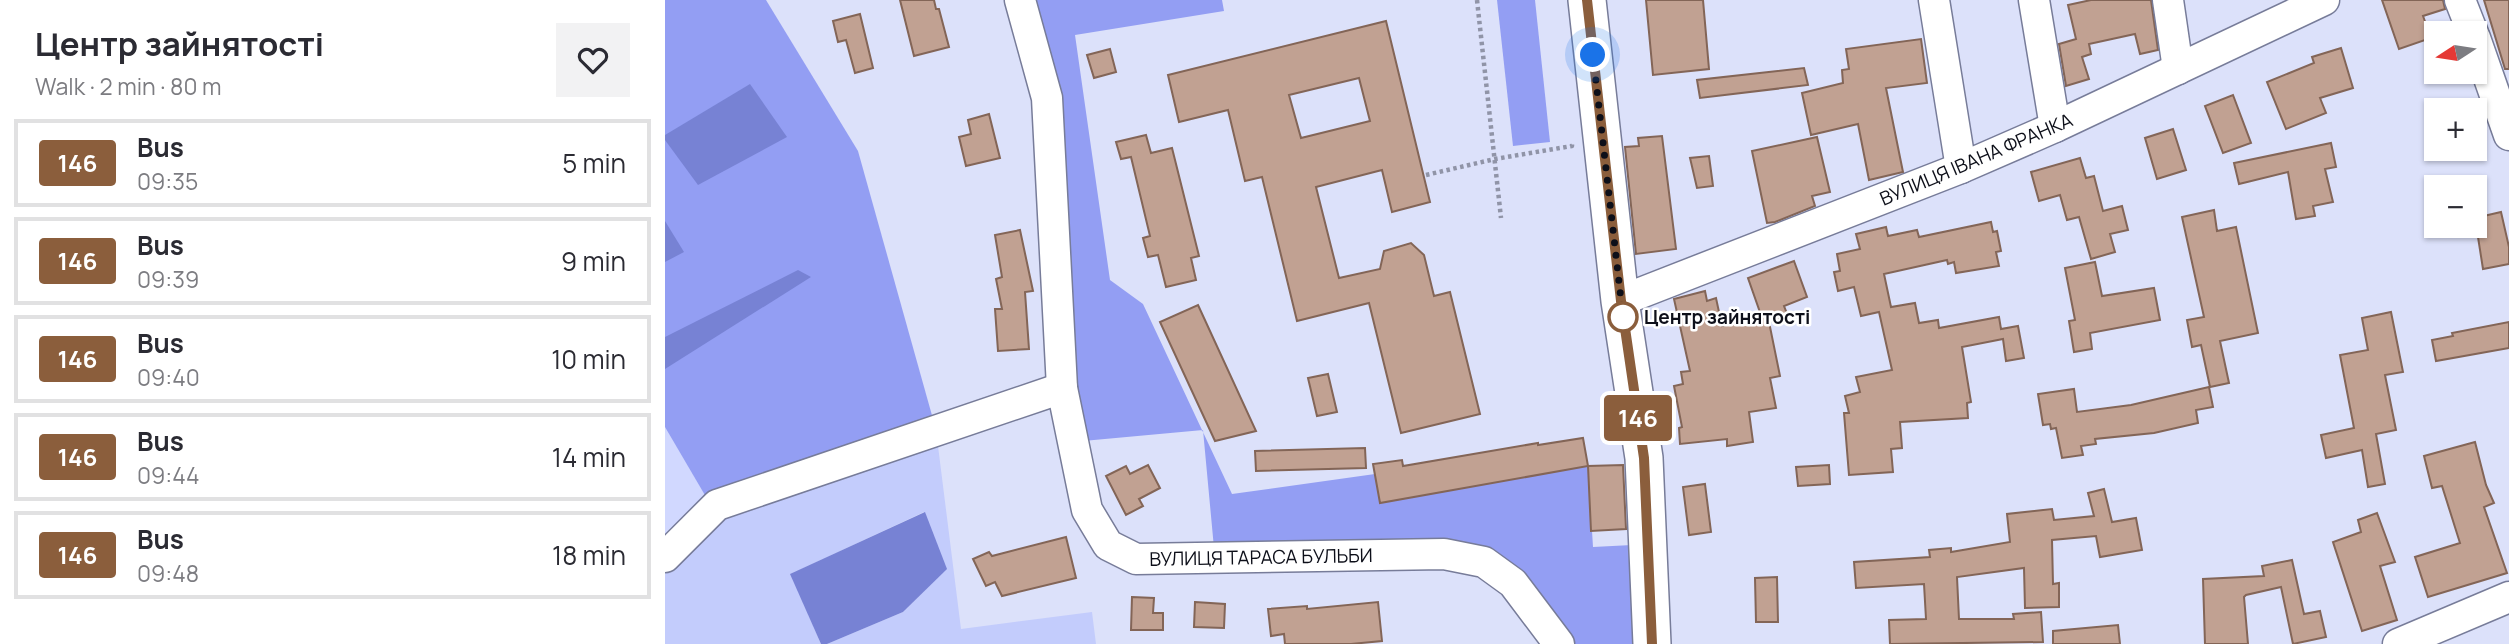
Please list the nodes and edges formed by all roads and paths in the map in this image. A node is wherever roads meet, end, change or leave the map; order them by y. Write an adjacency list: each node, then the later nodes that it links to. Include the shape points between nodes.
1 (1020, 0): 20 (street, ВУЛИЦЯ ТАРАСА БУЛЬБИ, via 1048,98)
2 (1477, 0): 15 (path)
3 (1587, 0): 19 (main road)
4 (1934, 0): 16 (street)
5 (2034, 0): 12 (street)
6 (2168, 0): 10 (street)
7 (2324, 0): 10 (street, ВУЛИЦЯ ІВАНА ФРАНКА)
8 (2459, 0): 9 (street)
9 (2468, 21)
10 (2178, 69): 12 (street, ВУЛИЦЯ ІВАНА ФРАНКА)
11 (2487, 72): 13 (street)
12 (2055, 127): 16 (street, ВУЛИЦЯ ІВАНА ФРАНКА)
13 (2509, 135)
14 (1572, 146): 15 (path)
15 (1495, 159): 17 (path); 18 (path)
16 (1961, 168): 19 (street, ВУЛИЦЯ ІВАНА ФРАНКА)
17 (1426, 175)
18 (1501, 218)
19 (1621, 301): 24 (main road, via 1644,458)
20 (1062, 388): 21 (street, via 717,505); 23 (street, ВУЛИЦЯ ТАРАСА БУЛЬБИ, via 1087,510 1108,545 1136,559 1444,554 1484,562 1513,583)
21 (665, 557)
22 (2509, 597): 25 (street)
23 (1559, 644)
24 (1652, 644)
25 (2398, 644)

